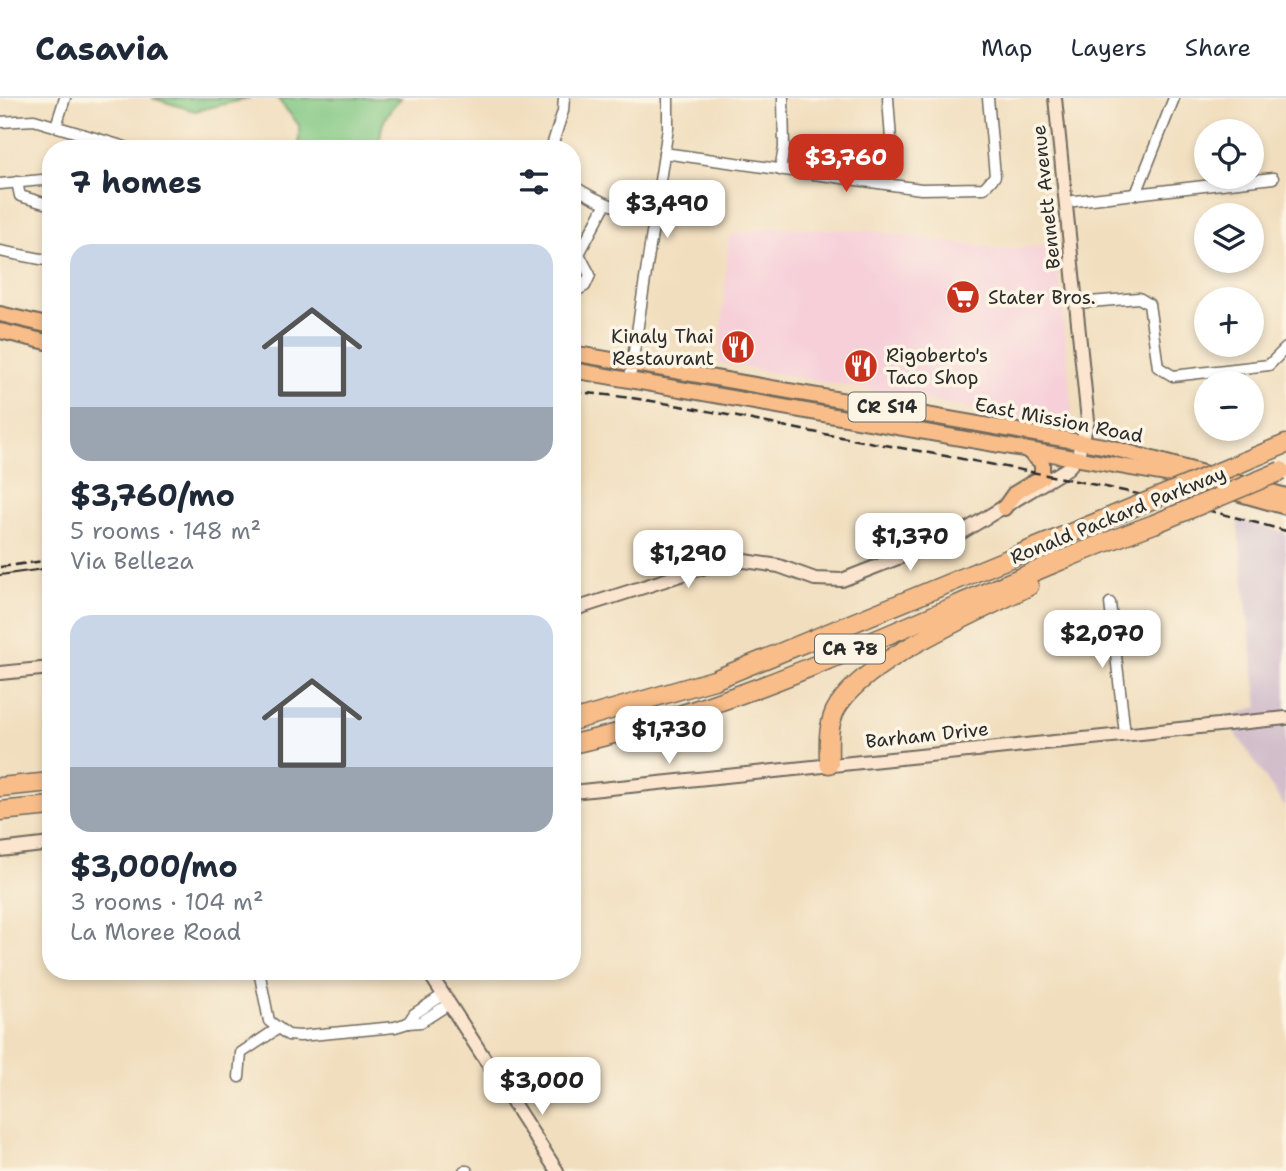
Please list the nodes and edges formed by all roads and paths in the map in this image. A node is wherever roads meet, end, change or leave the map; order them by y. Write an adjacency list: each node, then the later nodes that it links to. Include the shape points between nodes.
1 (65, 98): 10 (street)
2 (564, 98): 12 (street)
3 (668, 98): 13 (street)
4 (783, 98): 14 (street)
5 (888, 98): 19 (street)
6 (988, 98): 19 (street, via 995,176 984,188 960,191)
7 (1055, 98): 23 (street, Bennett Avenue)
8 (1174, 98): 21 (street)
9 (0, 122): 10 (street, via 34,120)
10 (56, 126): 11 (street)
11 (102, 140)
12 (554, 140)
13 (664, 153): 14 (street); 25 (street)
14 (780, 170): 19 (street)
15 (1273, 178): 21 (street)
16 (42, 180): 17 (street)
17 (17, 183): 18 (street); 22 (street, via 20,196)
18 (0, 184)
19 (887, 184)
20 (581, 190): 24 (street)
21 (1136, 194): 23 (street)
22 (42, 202)
23 (1066, 202): 31 (street, Bennett Avenue)
24 (606, 205): 25 (street); 26 (street)
25 (655, 214): 38 (street)
26 (581, 245)
27 (0, 251): 28 (street)
28 (42, 259)
29 (581, 261): 30 (street, via 590,275)
30 (581, 288)
31 (1077, 303): 36 (street, via 1139,298 1149,304 1158,367 1173,376 1269,365); 43 (street, Bennett Avenue, via 1088,421)
32 (0, 314): 33 (main road)
33 (42, 324)
34 (0, 331): 35 (main road)
35 (42, 341)
36 (1286, 348)
37 (581, 354): 38 (main road, East Mission Road / CR S14)
38 (633, 362): 40 (street); 41 (main road, East Mission Road / CR S14)
39 (581, 371): 40 (main road, East Mission Road / CR S14)
40 (630, 379): 42 (main road, East Mission Road / CR S14)
41 (871, 405): 42 (main road, via 867,411); 43 (main road, East Mission Road / CR S14)
42 (837, 416): 45 (main road, East Mission Road / CR S14)
43 (1082, 442): 46 (street, Bennett Avenue); 48 (main road, East Mission Road / CR S14)
44 (1286, 444): 56 (highway, Ronald Packard Parkway / CA 78, bridge, via 713,680)
45 (1026, 449): 46 (main road, East Mission Road / CR S14); 50 (main road, via 1042,463 1042,477 1014,494)
46 (1077, 458): 49 (main road, East Mission Road / CR S14, via 1177,476); 50 (street, via 1059,476)
47 (1283, 470): 51 (highway, Ronald Packard Parkway / CA 78, bridge)
48 (1286, 496)
49 (1286, 507)
50 (1004, 508): 53 (street, via 959,534 842,580 815,579 752,562 716,564)
51 (1121, 536): 59 (highway, Ronald Packard Parkway / CA 78, via 730,698); 60 (highway, via 926,639 857,684 837,708 829,732)
52 (1110, 603): 58 (street)
53 (581, 607)
54 (42, 669): 55 (street)
55 (0, 673)
56 (581, 718)
57 (1286, 718): 58 (street, Barham Drive)
58 (1125, 734): 60 (street, Barham Drive)
59 (581, 742)
60 (829, 764): 63 (street, Barham Drive)
61 (42, 783): 62 (highway)
62 (0, 788)
63 (581, 791)
64 (42, 807): 65 (highway)
65 (0, 811)
66 (42, 845): 67 (street)
67 (0, 850)
68 (260, 980): 71 (street, via 264,1009)
69 (434, 980): 70 (street)
70 (446, 1000): 71 (street, via 395,1027 300,1036); 73 (street)
71 (277, 1029): 72 (street, via 241,1053)
72 (239, 1077)
73 (557, 1171)

